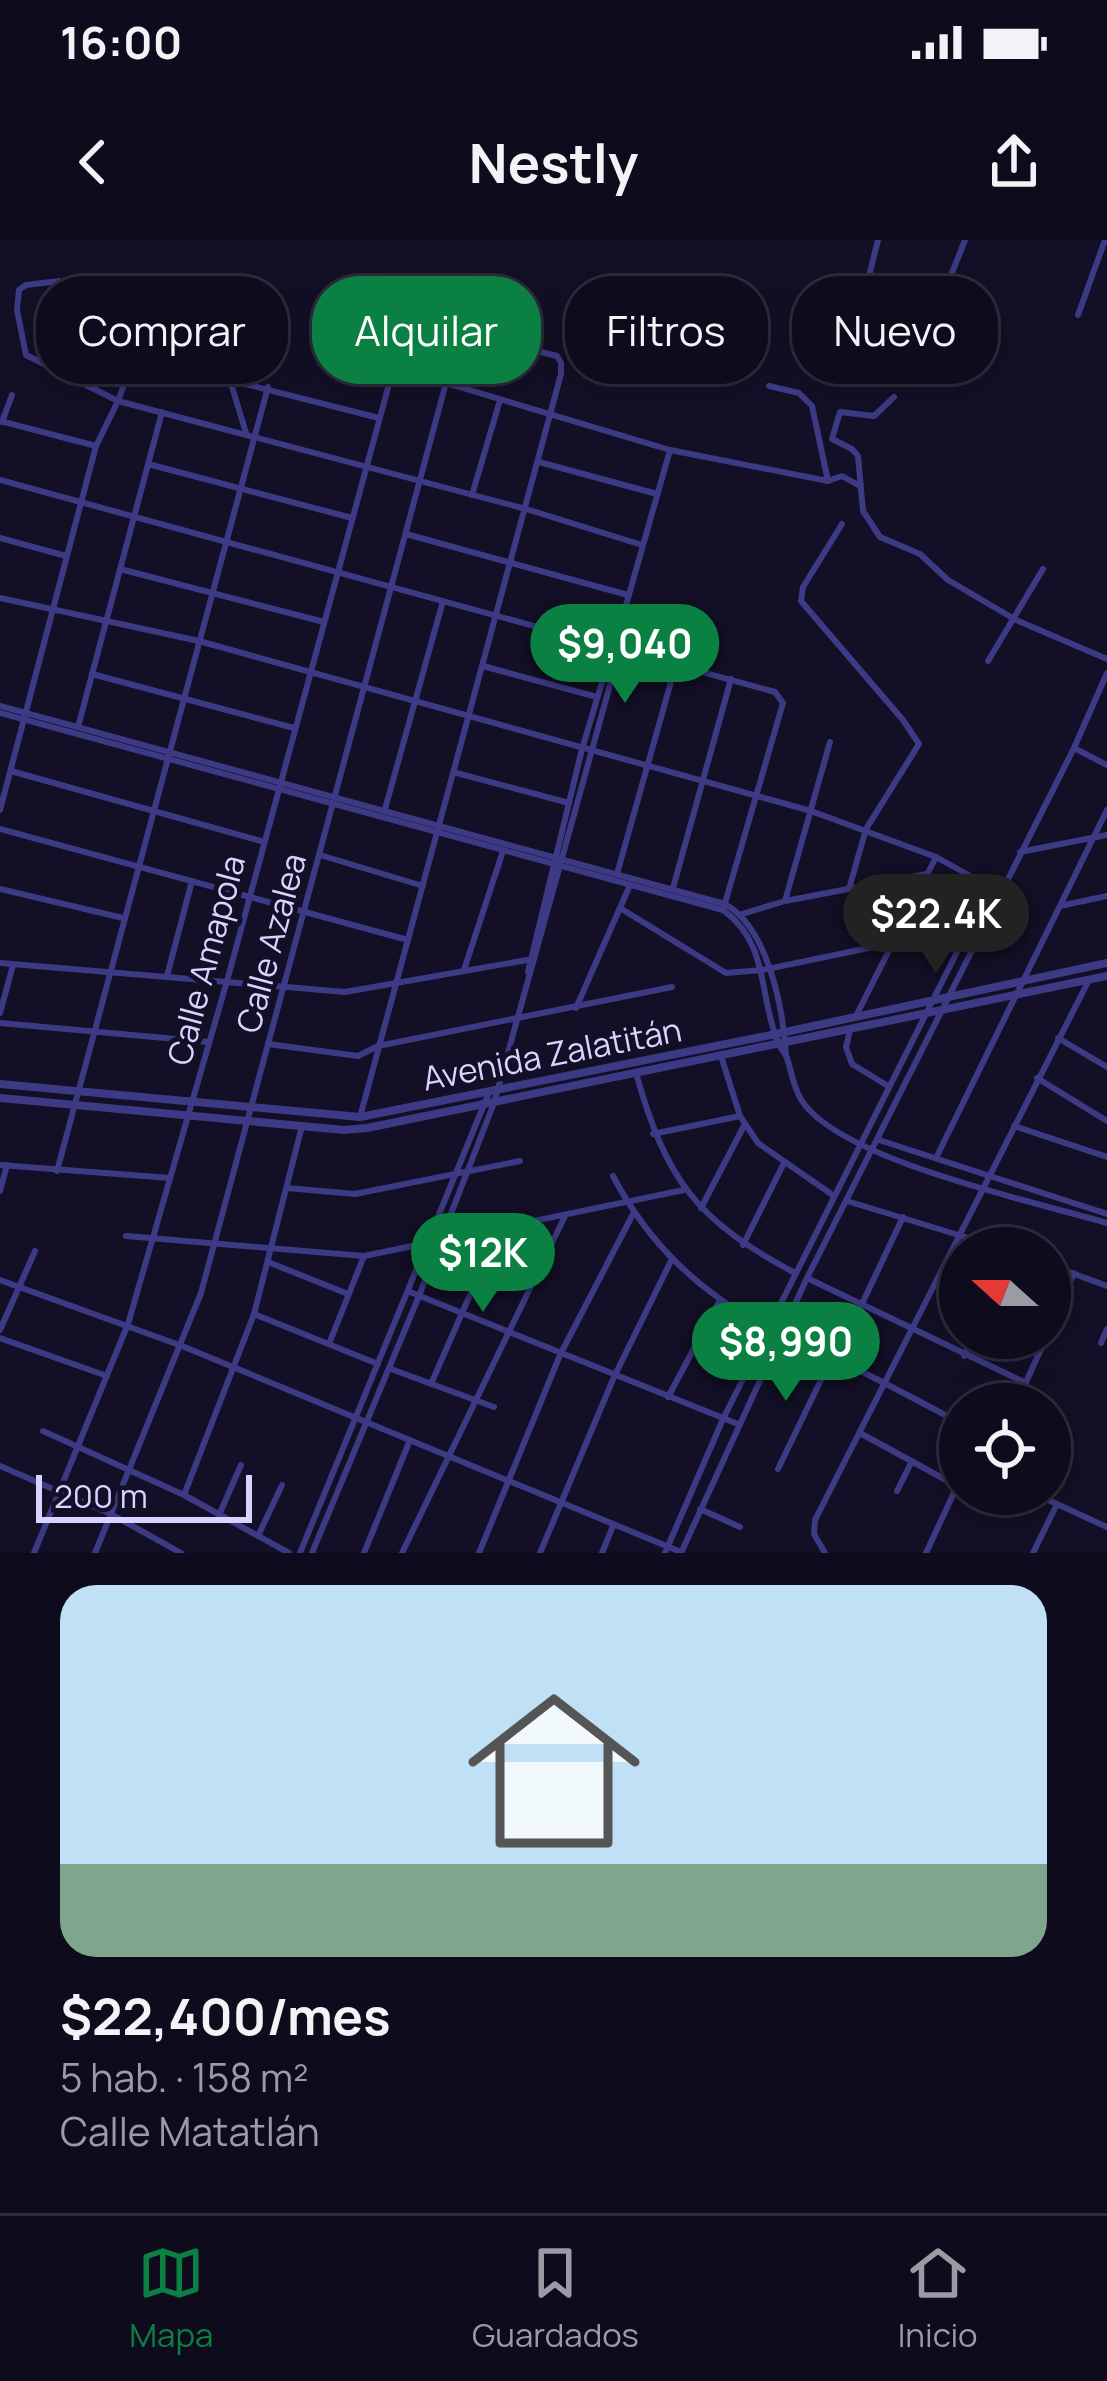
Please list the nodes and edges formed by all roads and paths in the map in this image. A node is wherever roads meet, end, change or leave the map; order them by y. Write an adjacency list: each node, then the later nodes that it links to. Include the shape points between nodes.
1 (878, 240): 4 (street)
2 (965, 240): 5 (street)
3 (1105, 240): 7 (street)
4 (869, 276)
5 (951, 276)
6 (36, 283): 9 (street, via 19,290 17,310 26,355)
7 (1078, 316)
8 (541, 353): 24 (street, Calle Azalea, via 561,363)
9 (36, 360)
10 (84, 384): 22 (street)
11 (124, 384): 22 (street)
12 (232, 384): 27 (street)
13 (254, 384): 18 (street)
14 (389, 384): 25 (street, Calle Amapola)
15 (446, 384): 34 (street, Calle Azalea)
16 (449, 384): 21 (street)
17 (769, 386): 35 (street, via 799,393 812,406)
18 (268, 388): 25 (street); 27 (street)
19 (12, 395): 26 (street)
20 (894, 397): 36 (street, via 874,416 837,415 832,439 856,452)
21 (500, 399): 24 (street); 39 (street)
22 (118, 401): 23 (street); 28 (street)
23 (162, 412): 27 (street); 31 (street)
24 (552, 414): 29 (street); 30 (street)
25 (379, 418): 32 (street, Calle Amapola)
26 (1, 422): 28 (street)
27 (250, 434): 32 (street); 37 (street)
28 (96, 446): 40 (street)
29 (670, 450): 35 (street); 38 (street)
30 (539, 462): 38 (street); 41 (street)
31 (148, 464): 37 (street); 42 (street)
32 (366, 466): 34 (street); 43 (street, Calle Amapola)
33 (0, 480): 40 (street)
34 (420, 480): 39 (street); 45 (street, Calle Azalea)
35 (828, 481): 36 (street, via 842,476)
36 (860, 486): 61 (street, via 863,511 880,536)
37 (240, 489): 43 (street); 47 (street)
38 (657, 494): 48 (street)
39 (472, 495): 41 (street)
40 (81, 502): 42 (street); 49 (street)
41 (526, 509): 48 (street); 50 (street)
42 (134, 517): 47 (street); 51 (street)
43 (352, 518): 53 (street, Calle Amapola)
44 (842, 524): 102 (street, via 801,601 920,744)
45 (406, 534): 50 (street); 54 (street, Calle Azalea)
46 (0, 538): 49 (street)
47 (226, 542): 53 (street); 55 (street)
48 (642, 545): 56 (street)
49 (67, 556): 59 (street)
50 (512, 562): 56 (street); 60 (street)
51 (120, 569): 55 (street); 62 (street)
52 (1043, 569): 61 (street)
53 (337, 572): 54 (street); 63 (street, Calle Amapola)
54 (392, 587): 58 (street); 74 (street, Calle Azalea)
55 (212, 593): 63 (street); 64 (street)
56 (629, 596): 65 (street)
57 (0, 598): 59 (street)
58 (443, 601): 60 (street); 77 (street)
59 (53, 609): 62 (street); 79 (street)
60 (497, 616): 65 (street); 69 (street)
61 (1016, 620): 66 (street); 67 (street)
62 (106, 621): 64 (street); 72 (street)
63 (323, 622): 70 (street, Calle Amapola)
64 (199, 641): 70 (street); 75 (street)
65 (616, 648): 68 (street); 76 (street); 85 (street)
66 (1107, 659)
67 (988, 661)
68 (676, 664): 73 (street); 88 (street)
69 (483, 666): 76 (street); 80 (street)
70 (310, 671): 74 (street); 81 (street, Calle Amapola)
71 (1107, 673): 84 (street)
72 (92, 674): 75 (street); 82 (street)
73 (731, 679): 91 (street); 93 (street, via 783,703)
74 (365, 688): 77 (street); 94 (street, Calle Azalea)
75 (183, 698): 81 (street); 86 (street)
76 (597, 698): 85 (street)
77 (414, 704): 80 (street); 97 (street)
78 (0, 709): 79 (street)
79 (25, 716): 82 (street); 89 (street)
80 (469, 718): 85 (street); 90 (street)
81 (294, 728): 92 (street, Calle Amapola)
82 (77, 730): 86 (street)
83 (830, 742): 100 (street)
84 (1074, 748): 87 (street); 108 (street)
85 (586, 750): 88 (street); 95 (street); 111 (street)
86 (167, 755): 92 (street); 96 (street)
87 (1107, 764)
88 (647, 766): 91 (street); 114 (street)
89 (10, 771): 96 (street); 98 (street)
90 (453, 772): 95 (street); 101 (street)
91 (703, 782): 93 (street); 119 (street)
92 (277, 785): 94 (street); 106 (street, Calle Amapola)
93 (758, 797): 100 (street); 127 (street)
94 (334, 800): 97 (street); 101 (street); 109 (street, Calle Azalea)
95 (569, 803): 111 (street)
96 (152, 809): 106 (street); 112 (street)
97 (385, 809): 101 (street)
98 (0, 810)
99 (1107, 810): 105 (street)
100 (811, 812): 102 (street); 125 (street)
101 (437, 828): 107 (street); 117 (street)
102 (866, 829): 110 (street); 121 (street)
103 (0, 830): 112 (street)
104 (1107, 835): 105 (street)
105 (1093, 838): 108 (street); 126 (street)
106 (262, 842): 124 (street, Calle Amapola)
107 (504, 846): 111 (street); 139 (street)
108 (1020, 852): 122 (street)
109 (320, 855): 117 (street); 129 (street, Calle Azalea)
110 (936, 857): 113 (street); 118 (street)
111 (558, 861): 114 (street); 134 (street)
112 (137, 864): 115 (street); 131 (street)
113 (927, 874): 121 (street); 133 (street)
114 (616, 876): 116 (street); 119 (street)
115 (192, 880): 124 (street); 141 (street)
116 (630, 884): 127 (street); 128 (street)
117 (423, 886): 132 (street)
118 (990, 886): 122 (street); 151 (street)
119 (673, 888): 127 (street)
120 (0, 889): 131 (street)
121 (849, 889): 125 (street)
122 (1001, 892): 149 (street)
123 (1107, 896): 126 (street)
124 (248, 897): 129 (street); 145 (street, Calle Amapola)
125 (785, 901): 130 (street)
126 (1060, 906): 143 (street)
127 (724, 907): 130 (street)
128 (620, 908): 138 (street, via 725,973); 152 (street)
129 (305, 912): 132 (street); 147 (street, Calle Azalea)
130 (737, 916): 138 (street, via 762,946)
131 (122, 918): 140 (street)
132 (409, 941): 146 (street)
133 (893, 943): 138 (street); 155 (street)
134 (532, 960): 139 (street); 157 (street)
135 (1107, 963): 143 (street, Avenida Zalatitán)
136 (0, 964): 137 (street)
137 (13, 965): 140 (street); 154 (street)
138 (766, 969): 162 (street)
139 (464, 970): 146 (street)
140 (108, 971): 141 (street); 160 (street)
141 (167, 976): 145 (street)
142 (1107, 976): 144 (street, Avenida Zalatitán)
143 (1022, 980): 149 (street, Avenida Zalatitán); 150 (street)
144 (1089, 980): 150 (street, Avenida Zalatitán); 161 (street)
145 (226, 981): 147 (street); 163 (street, Calle Amapola)
146 (398, 981): 147 (street, via 345,992); 165 (street)
147 (284, 986): 164 (street, Calle Azalea)
148 (672, 987): 152 (street)
149 (949, 995): 151 (street, Avenida Zalatitán); 153 (street)
150 (1014, 995): 153 (street, Avenida Zalatitán); 193 (street)
151 (932, 999): 155 (street, Avenida Zalatitán); 156 (street)
152 (576, 1008): 157 (street)
153 (942, 1010): 156 (street, Avenida Zalatitán); 189 (street)
154 (0, 1013)
155 (857, 1014): 162 (street, Avenida Zalatitán)
156 (925, 1014): 159 (street, Avenida Zalatitán); 174 (street)
157 (514, 1021): 165 (street); 173 (street)
158 (0, 1023): 160 (street)
159 (850, 1030): 162 (street, Avenida Zalatitán); 174 (street, via 852,1064)
160 (92, 1031): 163 (street); 175 (street)
161 (1058, 1038): 169 (street); 171 (street)
162 (780, 1039): 167 (street, Avenida Zalatitán); 173 (street, Avenida Zalatitán); 190 (street, via 809,1111)
163 (209, 1042): 177 (street, Calle Amapola)
164 (268, 1044): 166 (street); 180 (street, Calle Azalea)
165 (378, 1046): 166 (street); 168 (street)
166 (358, 1056): 168 (street)
167 (721, 1056): 170 (street, Avenida Zalatitán); 184 (street)
168 (374, 1064): 182 (street)
169 (1107, 1067)
170 (635, 1073): 179 (street, Avenida Zalatitán); 188 (street)
171 (1037, 1078): 185 (street); 187 (street)
172 (0, 1084): 175 (street, Avenida Zalatitán)
173 (496, 1085): 179 (street); 182 (street, Avenida Zalatitán)
174 (888, 1086): 190 (street)
175 (76, 1091): 177 (street, Avenida Zalatitán); 178 (street)
176 (0, 1098): 178 (street, Avenida Zalatitán)
177 (193, 1101): 180 (street, Avenida Zalatitán); 181 (street, Calle Amapola)
178 (73, 1104): 181 (street, Avenida Zalatitán); 197 (street)
179 (490, 1104): 186 (street, Avenida Zalatitán, via 367,1128); 198 (street)
180 (250, 1109): 182 (street, Avenida Zalatitán); 183 (street, Calle Azalea)
181 (189, 1115): 183 (street, Avenida Zalatitán); 201 (street, Calle Amapola)
182 (360, 1117)
183 (247, 1120): 186 (street, Avenida Zalatitán); 219 (street, Calle Azalea)
184 (742, 1120): 188 (street); 195 (street); 209 (street)
185 (1107, 1121)
186 (302, 1126): 203 (street)
187 (1014, 1126): 192 (street); 200 (street)
188 (653, 1134): 204 (street)
189 (879, 1140): 191 (street); 193 (street)
190 (859, 1143): 191 (street); 206 (street)
191 (873, 1150): 202 (street); 207 (street)
192 (1107, 1157)
193 (936, 1158): 200 (street)
194 (520, 1161): 198 (street)
195 (784, 1163): 206 (street); 222 (street)
196 (4, 1165): 197 (street); 205 (street)
197 (57, 1171): 201 (street)
198 (464, 1173): 203 (street, via 355,1194); 220 (street); 221 (street)
199 (613, 1176): 208 (street)
200 (989, 1176): 202 (street); 213 (street)
201 (171, 1178): 218 (street, Calle Amapola)
202 (984, 1186): 213 (street); 214 (street)
203 (287, 1188): 223 (street)
204 (685, 1190): 208 (street); 209 (street)
205 (0, 1191)
206 (834, 1196): 207 (street); 229 (street)
207 (847, 1201): 212 (street); 232 (street)
208 (627, 1203): 210 (street); 211 (street)
209 (701, 1208): 222 (street)
210 (633, 1214): 226 (street); 255 (street)
211 (565, 1216): 216 (street); 249 (street)
212 (903, 1217): 215 (street); 241 (street)
213 (1107, 1218)
214 (963, 1227)
215 (939, 1228)
216 (498, 1230): 220 (street); 242 (street)
217 (126, 1236): 218 (street)
218 (154, 1238): 219 (street); 244 (street, Calle Amapola)
219 (214, 1241): 223 (street); 254 (street, Calle Azalea)
220 (441, 1241): 221 (street); 239 (street)
221 (430, 1244): 225 (street); 237 (street)
222 (743, 1245): 229 (street)
223 (271, 1249): 225 (street); 227 (street)
224 (35, 1251): 236 (street)
225 (364, 1256): 238 (street)
226 (672, 1260): 240 (street); 263 (street)
227 (268, 1262): 238 (street); 243 (street)
228 (1071, 1272): 230 (street)
229 (796, 1273): 232 (street); 246 (street)
230 (1074, 1273): 234 (street); 235 (street)
231 (939, 1276): 247 (street)
232 (807, 1278): 241 (street); 250 (street)
233 (0, 1280): 236 (street)
234 (1071, 1280)
235 (1107, 1286)
236 (19, 1289): 244 (street); 248 (street)
237 (410, 1292): 239 (street); 259 (street)
238 (349, 1294): 253 (street)
239 (419, 1296): 242 (street); 261 (street)
240 (720, 1300): 246 (street); 267 (street)
241 (861, 1306): 247 (street)
242 (461, 1313): 249 (street); 265 (street)
243 (254, 1314): 253 (street); 260 (street)
244 (128, 1324): 254 (street); 262 (street, Calle Amapola)
245 (1107, 1329): 251 (street)
246 (769, 1330): 250 (street); 271 (street)
247 (912, 1332): 252 (street); 266 (street)
248 (0, 1334): 262 (street)
249 (506, 1334): 255 (street); 268 (street)
250 (780, 1335): 256 (street); 274 (street)
251 (1101, 1343)
252 (939, 1344)
253 (329, 1345): 259 (street)
254 (182, 1346): 260 (street); 283 (street, Calle Azalea)
255 (560, 1355): 263 (street); 286 (street)
256 (832, 1357): 266 (street); 284 (street)
257 (971, 1359): 264 (street)
258 (1037, 1359): 264 (street)
259 (379, 1365): 261 (street); 272 (street)
260 (235, 1367): 272 (street); 290 (street)
261 (389, 1368): 265 (street); 273 (street)
262 (107, 1376): 278 (street, Calle Amapola)
263 (614, 1377): 267 (street); 291 (street)
264 (1026, 1383)
265 (431, 1384): 268 (street)
266 (885, 1384): 270 (street); 276 (street)
267 (668, 1396): 271 (street)
268 (477, 1400): 269 (street); 279 (street)
269 (494, 1407)
270 (939, 1412)
271 (723, 1419): 274 (street); 302 (street)
272 (356, 1420): 273 (street); 308 (street)
273 (367, 1424): 277 (street); 309 (street)
274 (738, 1424): 292 (street)
275 (43, 1431): 278 (street)
276 (860, 1433): 280 (street); 315 (street, via 813,1526)
277 (410, 1440): 279 (street); 310 (street)
278 (78, 1445): 283 (street); 289 (street, Calle Amapola)
279 (451, 1456): 286 (street); 311 (street)
280 (912, 1461): 285 (street); 288 (street)
281 (241, 1465): 295 (street)
282 (0, 1466): 289 (street)
283 (131, 1469): 290 (street); 294 (street, Calle Azalea)
284 (778, 1469)
285 (939, 1476)
286 (509, 1480): 291 (street); 312 (street)
287 (282, 1485): 301 (street)
288 (897, 1491)
289 (60, 1492): 294 (street); 305 (street, Calle Amapola)
290 (184, 1495): 295 (street)
291 (561, 1503): 298 (street); 313 (street)
292 (700, 1509): 299 (street); 304 (street)
293 (1071, 1510): 300 (street)
294 (111, 1514): 303 (street); 306 (street, Calle Azalea)
295 (219, 1515): 301 (street)
296 (944, 1515): 316 (street)
297 (1052, 1515): 317 (street)
298 (613, 1526): 302 (street); 314 (street)
299 (740, 1527)
300 (1107, 1527)
301 (258, 1537): 307 (street)
302 (666, 1550): 304 (street)
303 (178, 1552)
304 (681, 1552)
305 (34, 1553)
306 (94, 1553)
307 (289, 1553)
308 (300, 1553)
309 (312, 1553)
310 (364, 1553)
311 (402, 1553)
312 (478, 1553)
313 (540, 1553)
314 (602, 1553)
315 (825, 1553)
316 (926, 1553)
317 (1033, 1553)

